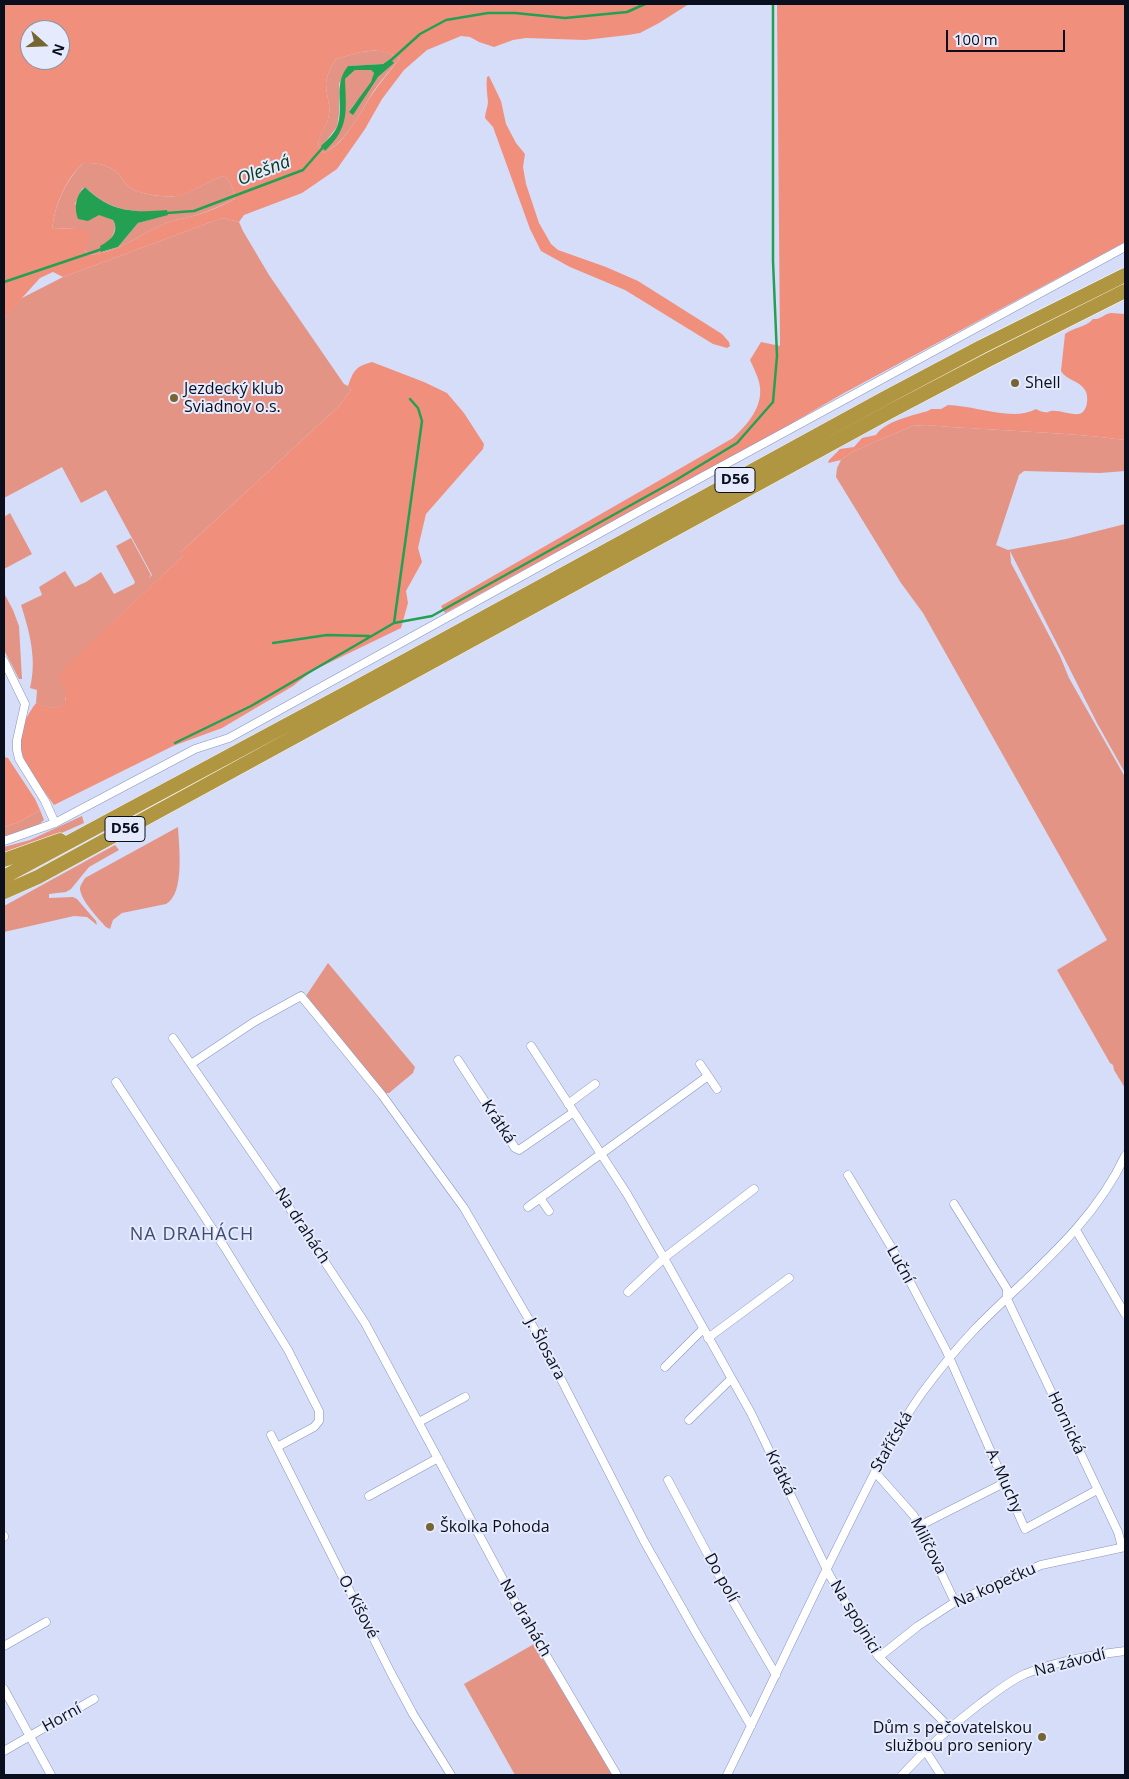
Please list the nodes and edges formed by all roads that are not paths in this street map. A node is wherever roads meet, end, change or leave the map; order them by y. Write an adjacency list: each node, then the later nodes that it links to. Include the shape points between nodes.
1 (1125, 247): 6 (street, via 228,738 194,749)
2 (1125, 275): 5 (highway, D56, via 981,347)
3 (1125, 291): 10 (highway, D56, via 900,407 38,877)
4 (4, 661): 6 (street, via 25,704 17,740 20,760)
5 (141, 804): 8 (highway); 9 (highway, D56)
6 (55, 824): 7 (street)
7 (4, 841)
8 (4, 860)
9 (4, 877)
10 (4, 892)
11 (173, 1038): 14 (street, Na drahách)
12 (531, 1046): 20 (street, Krátká)
13 (458, 1060): 21 (street, Krátká, via 519,1150)
14 (191, 1064): 43 (street, Na drahách, via 365,1323); 63 (street, J. Šlosara, via 254,1022 301,996 382,1095 464,1208 542,1342 644,1541)
15 (700, 1064): 16 (street)
16 (708, 1076): 19 (street); 22 (street)
17 (116, 1082): 45 (street, via 288,1350 319,1412 319,1421 314,1427)
18 (595, 1084): 20 (street)
19 (717, 1089)
20 (568, 1104): 21 (street, Krátká)
21 (574, 1112): 22 (street, Krátká)
22 (601, 1154): 26 (street); 31 (street, Krátká)
23 (1125, 1156): 30 (street, Staříčská, via 1111,1184)
24 (848, 1175): 38 (street, Luční, via 896,1256)
25 (754, 1189): 31 (street)
26 (540, 1198): 28 (street); 29 (street)
27 (954, 1204): 34 (street, Hornická, via 1007,1289)
28 (528, 1207)
29 (549, 1211)
30 (1076, 1230): 34 (street, Staříčská); 35 (street)
31 (664, 1258): 33 (street); 36 (street, Krátká)
32 (789, 1278): 37 (street)
33 (628, 1292)
34 (1008, 1299): 38 (street, Staříčská); 50 (street, Hornická)
35 (1125, 1314)
36 (703, 1329): 37 (street, Krátká); 39 (street)
37 (708, 1338): 40 (street, Krátká)
38 (949, 1358): 47 (street, Staříčská, via 906,1415); 49 (street, A. Muchy)
39 (665, 1367)
40 (731, 1379): 42 (street); 54 (street, Krátká, via 751,1413)
41 (465, 1397): 43 (street)
42 (689, 1420)
43 (419, 1422): 46 (street, Na drahách)
44 (271, 1435): 45 (street, O. Kišové)
45 (277, 1447): 69 (street, O. Kišové, via 391,1673)
46 (438, 1458): 51 (street); 70 (street, Na drahách, via 520,1610)
47 (875, 1472): 52 (street, Milíčova); 54 (street, Staříčská)
48 (668, 1480): 60 (street, Do polí)
49 (1004, 1483): 50 (street, A. Muchy, via 1025,1529); 52 (street)
50 (1097, 1490): 53 (street, Hornická)
51 (369, 1496)
52 (919, 1526): 55 (street, Milíčova)
53 (1123, 1547): 55 (street, Na kopečku, via 1041,1565)
54 (827, 1569): 59 (street, Na spojnici); 60 (street, Staříčská)
55 (955, 1602): 59 (street, Na kopečku)
56 (46, 1622): 57 (street)
57 (4, 1646)
58 (1125, 1651): 64 (street, Na závodí, via 1052,1664 1024,1675 1000,1688)
59 (879, 1657): 64 (street, Na spojnici)
60 (776, 1674): 63 (street, Staříčská)
61 (4, 1689): 65 (street, Horní)
62 (94, 1700): 65 (street, Horní)
63 (751, 1726): 71 (street, Staříčská)
64 (950, 1728): 66 (street, Na závodí)
65 (30, 1736): 67 (street, Horní); 68 (street, Horní)
66 (925, 1750): 72 (street, Na závodí); 73 (street)
67 (4, 1751)
68 (51, 1775)
69 (451, 1775)
70 (617, 1775)
71 (727, 1775)
72 (902, 1775)
73 (941, 1775)

